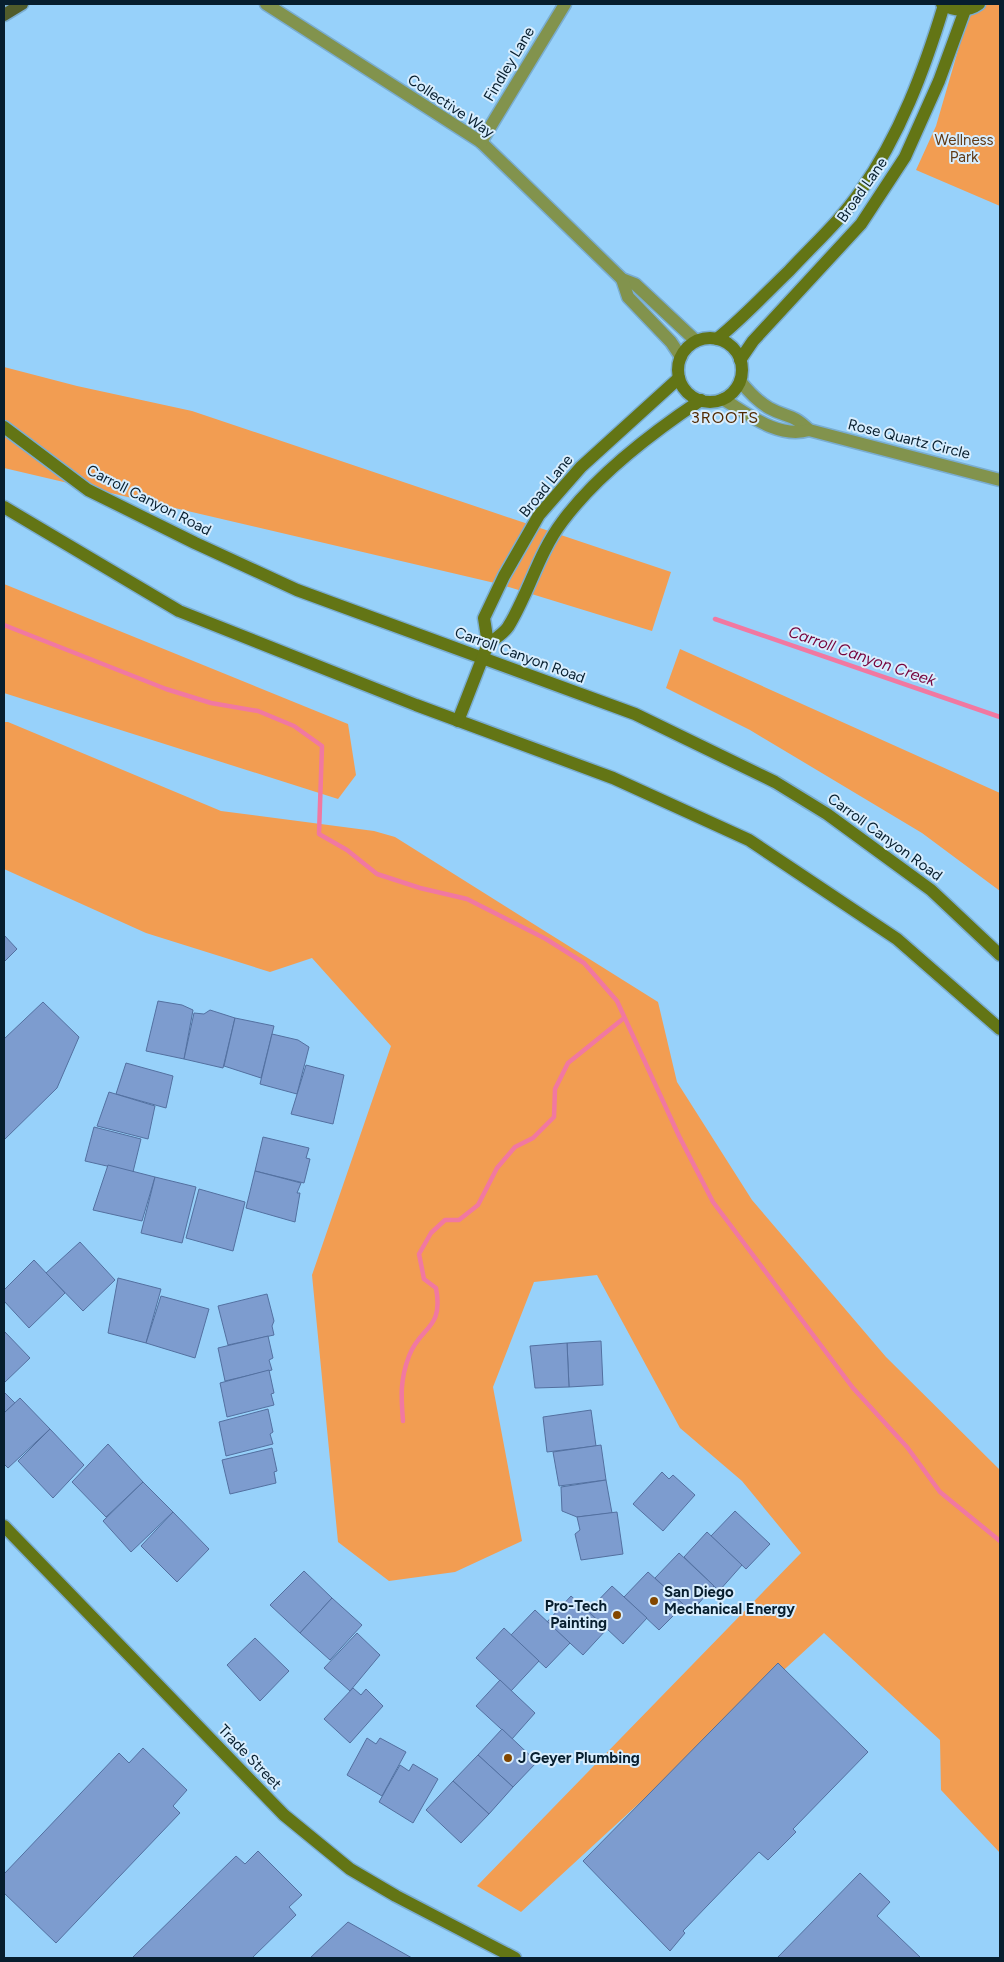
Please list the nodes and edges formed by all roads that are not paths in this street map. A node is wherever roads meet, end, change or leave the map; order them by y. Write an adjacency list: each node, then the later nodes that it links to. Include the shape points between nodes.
1 (22, 4): 7 (main road)
2 (266, 4): 8 (street, Collective Way)
3 (565, 4): 8 (street, Findley Lane)
4 (979, 4): 6 (street)
5 (943, 5): 6 (street); 10 (street, Broad Lane, via 924,70 898,130 861,191 840,218 744,316)
6 (965, 10): 13 (street, Broad Lane, via 939,81 905,157 861,224 753,341)
7 (4, 16)
8 (481, 142): 9 (street, Collective Way)
9 (622, 279): 11 (street, Collective Way, via 635,284); 12 (street, Collective Way, via 628,297)
10 (717, 339): 11 (street); 13 (street, via 735,350)
11 (696, 341): 12 (street)
12 (681, 357): 14 (street)
13 (740, 360): 15 (street)
14 (679, 378): 17 (street, via 691,396); 22 (street, Broad Lane, via 581,467 539,515 484,618)
15 (740, 381): 16 (street); 19 (street, Rose Quartz Circle, via 769,408 797,418)
16 (723, 399): 17 (street); 19 (street, Rose Quartz Circle, via 773,428 798,433)
17 (701, 400): 22 (street, via 621,460 566,517 539,558 508,628)
18 (4, 427): 23 (street, Carroll Canyon Road, via 88,490 196,543 297,590)
19 (809, 430): 20 (street, Rose Quartz Circle)
20 (1000, 480)
21 (4, 507): 24 (street, via 179,611)
22 (488, 644): 23 (street, Broad Lane)
23 (484, 659): 24 (street, Broad Lane); 25 (street, Carroll Canyon Road, via 635,714 775,782 827,814 931,890)
24 (458, 721): 26 (street, via 613,778 749,840 897,939)
25 (1000, 955)
26 (1000, 1029)
27 (4, 1526): 28 (street, Trade Street, via 284,1815 350,1869)
28 (515, 1958)

